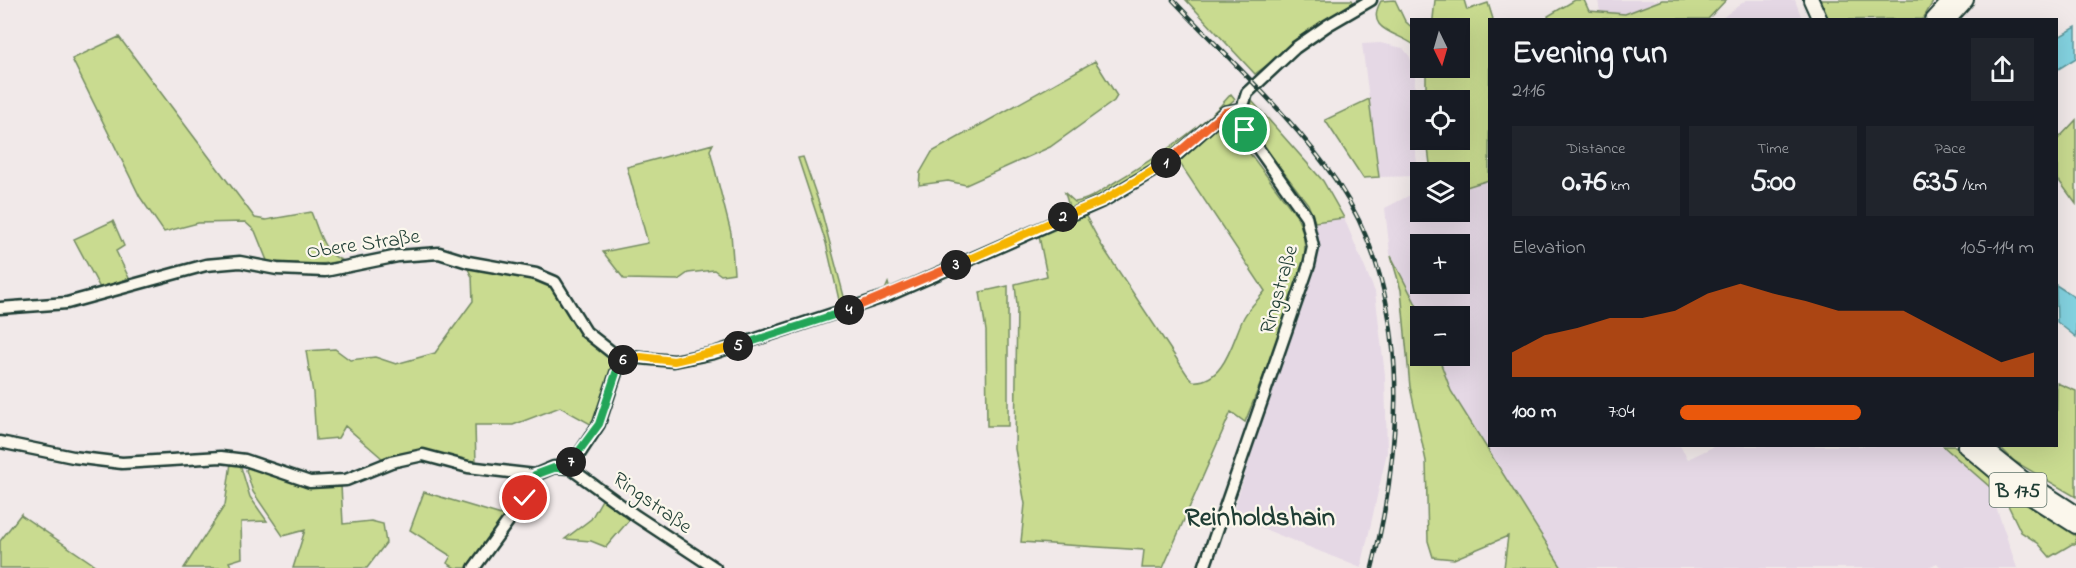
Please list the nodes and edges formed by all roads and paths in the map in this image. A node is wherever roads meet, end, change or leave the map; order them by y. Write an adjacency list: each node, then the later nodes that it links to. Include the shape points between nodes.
1 (1371, 0): 8 (street, via 1295,48 1247,93)
2 (1811, 0): 5 (main road)
3 (1951, 0): 6 (main road)
4 (1966, 0): 7 (main road)
5 (1819, 18)
6 (1940, 18)
7 (1940, 18)
8 (1242, 109): 10 (street, via 1225,112 1171,159 1102,201 887,296 714,353 674,361 630,357); 20 (street, Ringstraße, via 1245,130 1306,216 1313,247)
9 (0, 308): 10 (street, Obere Straße, via 67,303 226,262 325,271 398,256 439,253 549,279 560,287 586,332)
10 (623, 361): 14 (street, via 599,424)
11 (0, 442): 15 (street, via 122,463 237,458 310,482 346,480 391,462 423,455 468,467)
12 (1966, 447): 17 (main road, B 175, via 2013,486)
13 (1983, 447): 16 (main road, B 175)
14 (570, 468): 15 (street, via 554,468); 19 (street, Ringstraße)
15 (535, 475): 18 (street, via 520,506)
16 (2076, 513)
17 (2076, 526)
18 (474, 568)
19 (715, 568)
20 (1203, 568)

